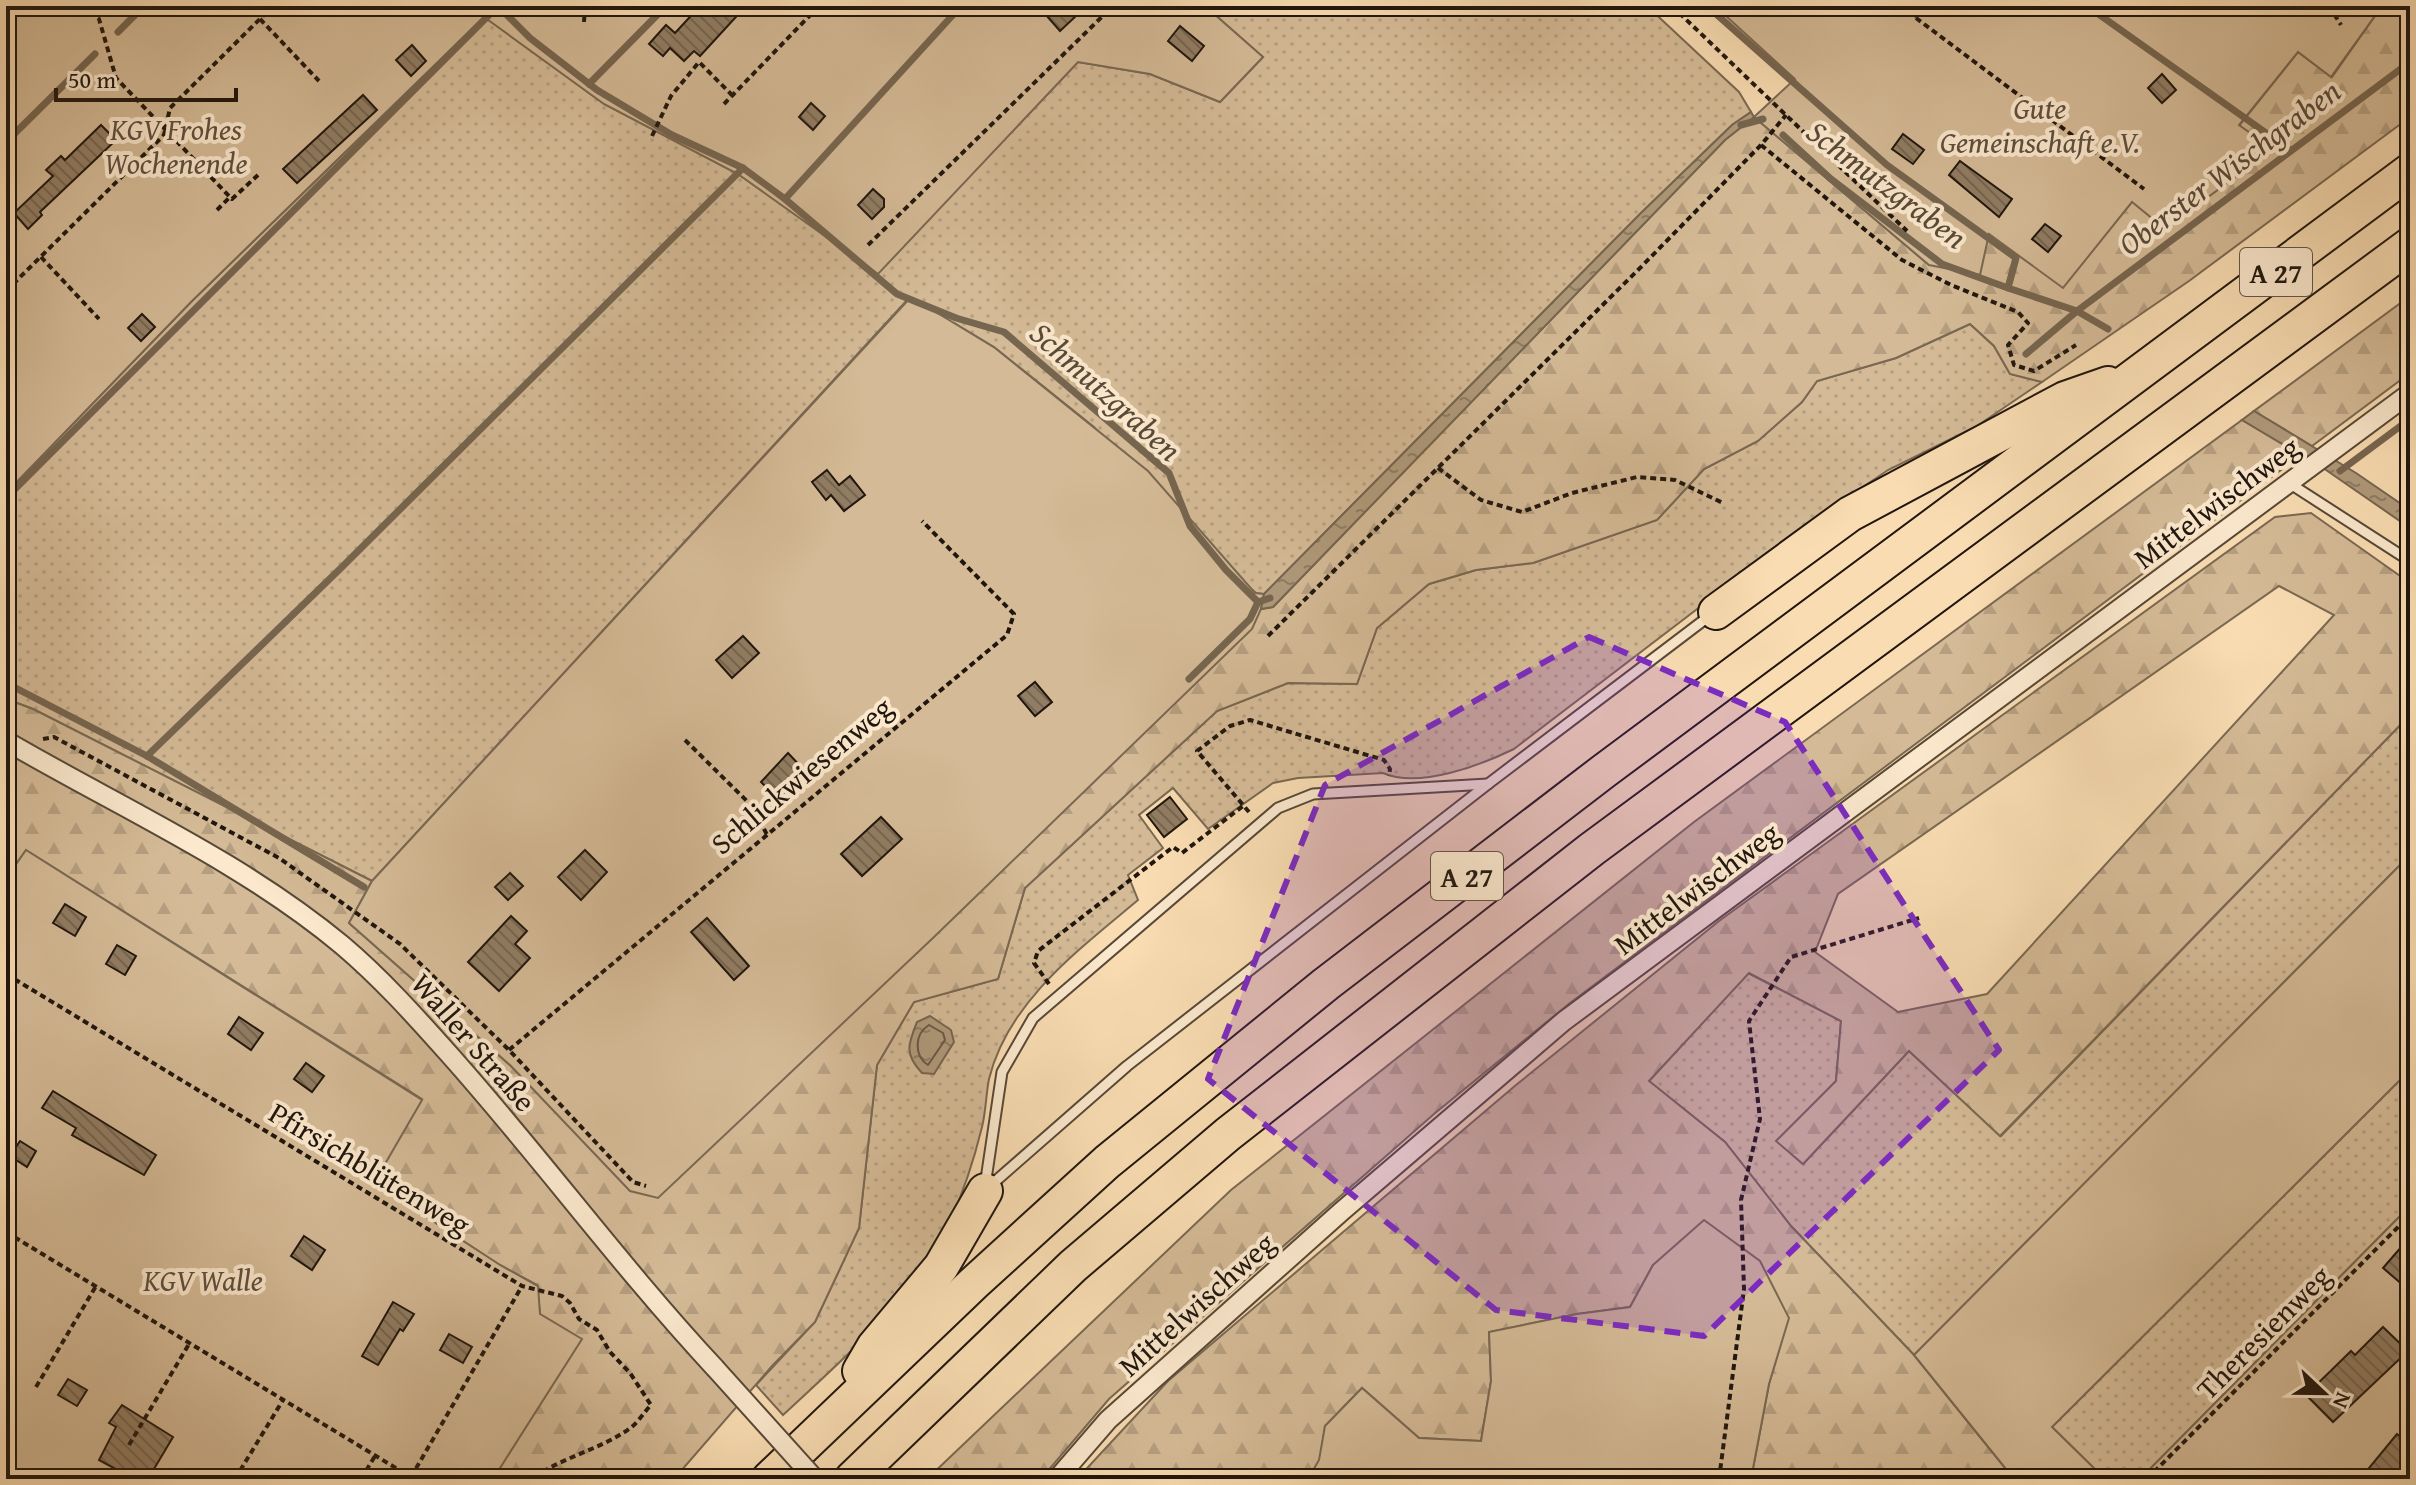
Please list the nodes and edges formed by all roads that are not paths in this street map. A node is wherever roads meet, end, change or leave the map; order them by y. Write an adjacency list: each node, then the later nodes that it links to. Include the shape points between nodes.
1 (2410, 171): 3 (highway, A 27)
2 (2410, 245): 14 (highway, A 27, via 1592,849 1228,1134 1073,1266)
3 (2142, 372): 7 (highway, via 2065,399 1850,514); 11 (highway, A 27, via 1326,984 1107,1162)
4 (2410, 393): 5 (street, Mittelwischweg)
5 (2289, 483): 6 (lane); 15 (street, Mittelwischweg, via 1564,1021 1108,1420)
6 (2410, 561)
7 (1716, 612): 9 (lane)
8 (6, 741): 13 (street, Waller Straße, bridge, via 272,893 385,984 484,1093 655,1304)
9 (1488, 784): 10 (lane, via 1127,1066); 10 (lane, via 1313,794 1278,808 1033,1018 1002,1072)
10 (985, 1191): 11 (highway, via 941,1267 874,1347)
11 (826, 1423): 12 (highway, A 27)
12 (769, 1479)
13 (815, 1479)
14 (852, 1479)
15 (1057, 1479)

